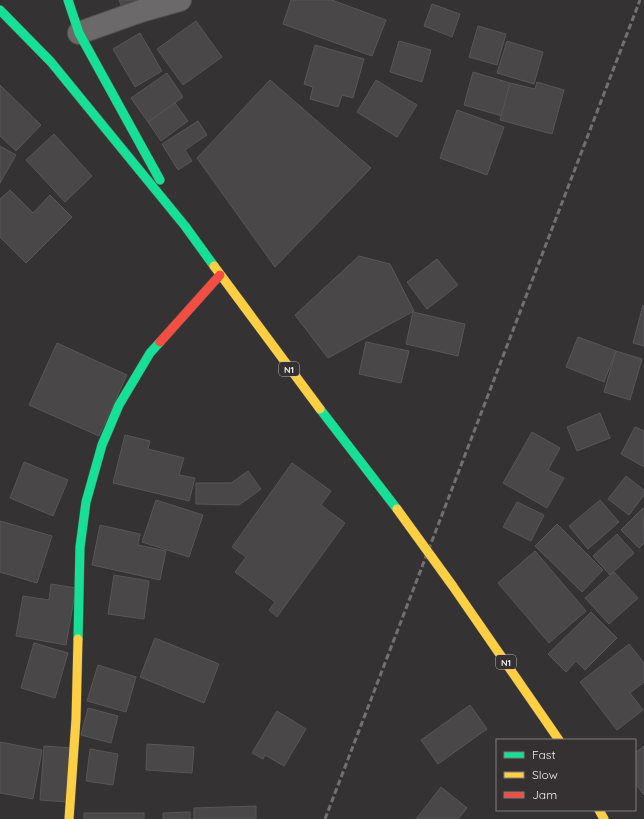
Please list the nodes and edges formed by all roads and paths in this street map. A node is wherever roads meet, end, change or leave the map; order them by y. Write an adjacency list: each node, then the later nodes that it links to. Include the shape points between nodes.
1 (68, 0): 4 (main road, N1)
2 (180, 0): 4 (street)
3 (0, 10): 5 (main road, N1, via 51,62)
4 (79, 33): 5 (main road, N1)
5 (185, 226): 6 (main road, N1)
6 (220, 275): 7 (main road, N1, bridge, via 397,509); 8 (main road, via 150,353 119,405 102,445 86,502 80,546 76,719)
7 (558, 739)
8 (69, 819)

